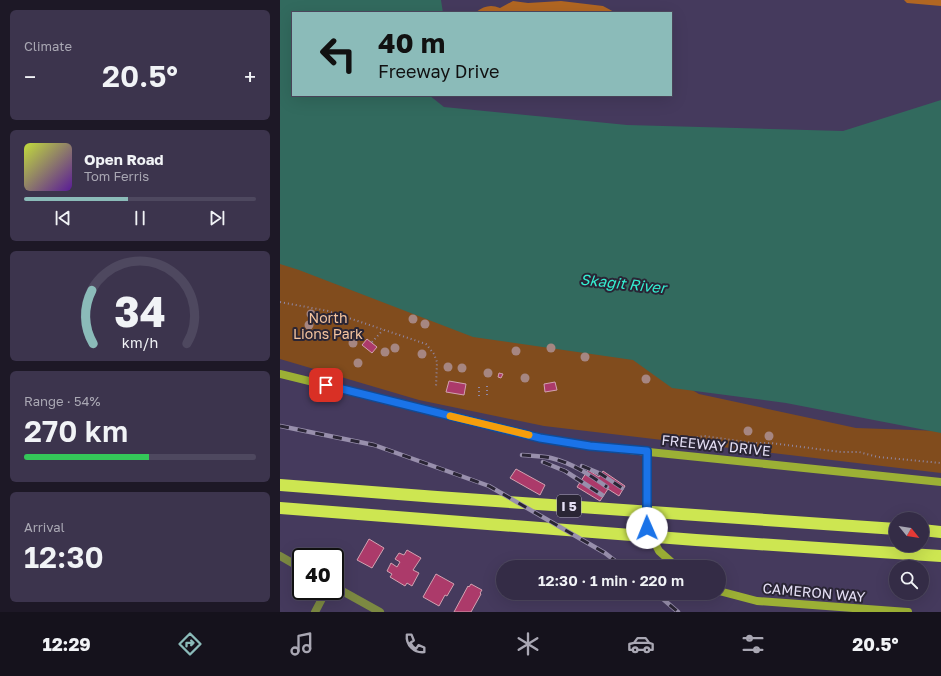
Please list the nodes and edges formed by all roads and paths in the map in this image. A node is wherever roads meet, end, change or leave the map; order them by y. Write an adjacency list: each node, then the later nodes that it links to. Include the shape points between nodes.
1 (280, 302): 2 (path, via 328,311)
2 (383, 330): 3 (path); 7 (path, via 426,344 437,362)
3 (372, 342)
4 (280, 374): 11 (street, FREEWAY DRIVE, via 540,438)
5 (479, 384): 8 (path)
6 (487, 386): 9 (path)
7 (436, 387)
8 (479, 396)
9 (487, 397)
10 (681, 440): 12 (path, via 704,436)
11 (647, 451): 13 (street, FREEWAY DRIVE); 21 (street, via 647,528 659,552)
12 (941, 463)
13 (941, 482)
14 (280, 485): 16 (highway, I 5)
15 (280, 508): 20 (highway, I 5)
16 (889, 528)
17 (929, 531): 18 (highway)
18 (941, 532)
19 (280, 556): 22 (street)
20 (941, 556)
21 (669, 560)
22 (292, 563)
23 (344, 592): 27 (street)
24 (726, 593): 28 (street, CAMERON WAY, via 757,600)
25 (321, 600): 26 (street)
26 (315, 612)
27 (380, 612)
28 (908, 612)

